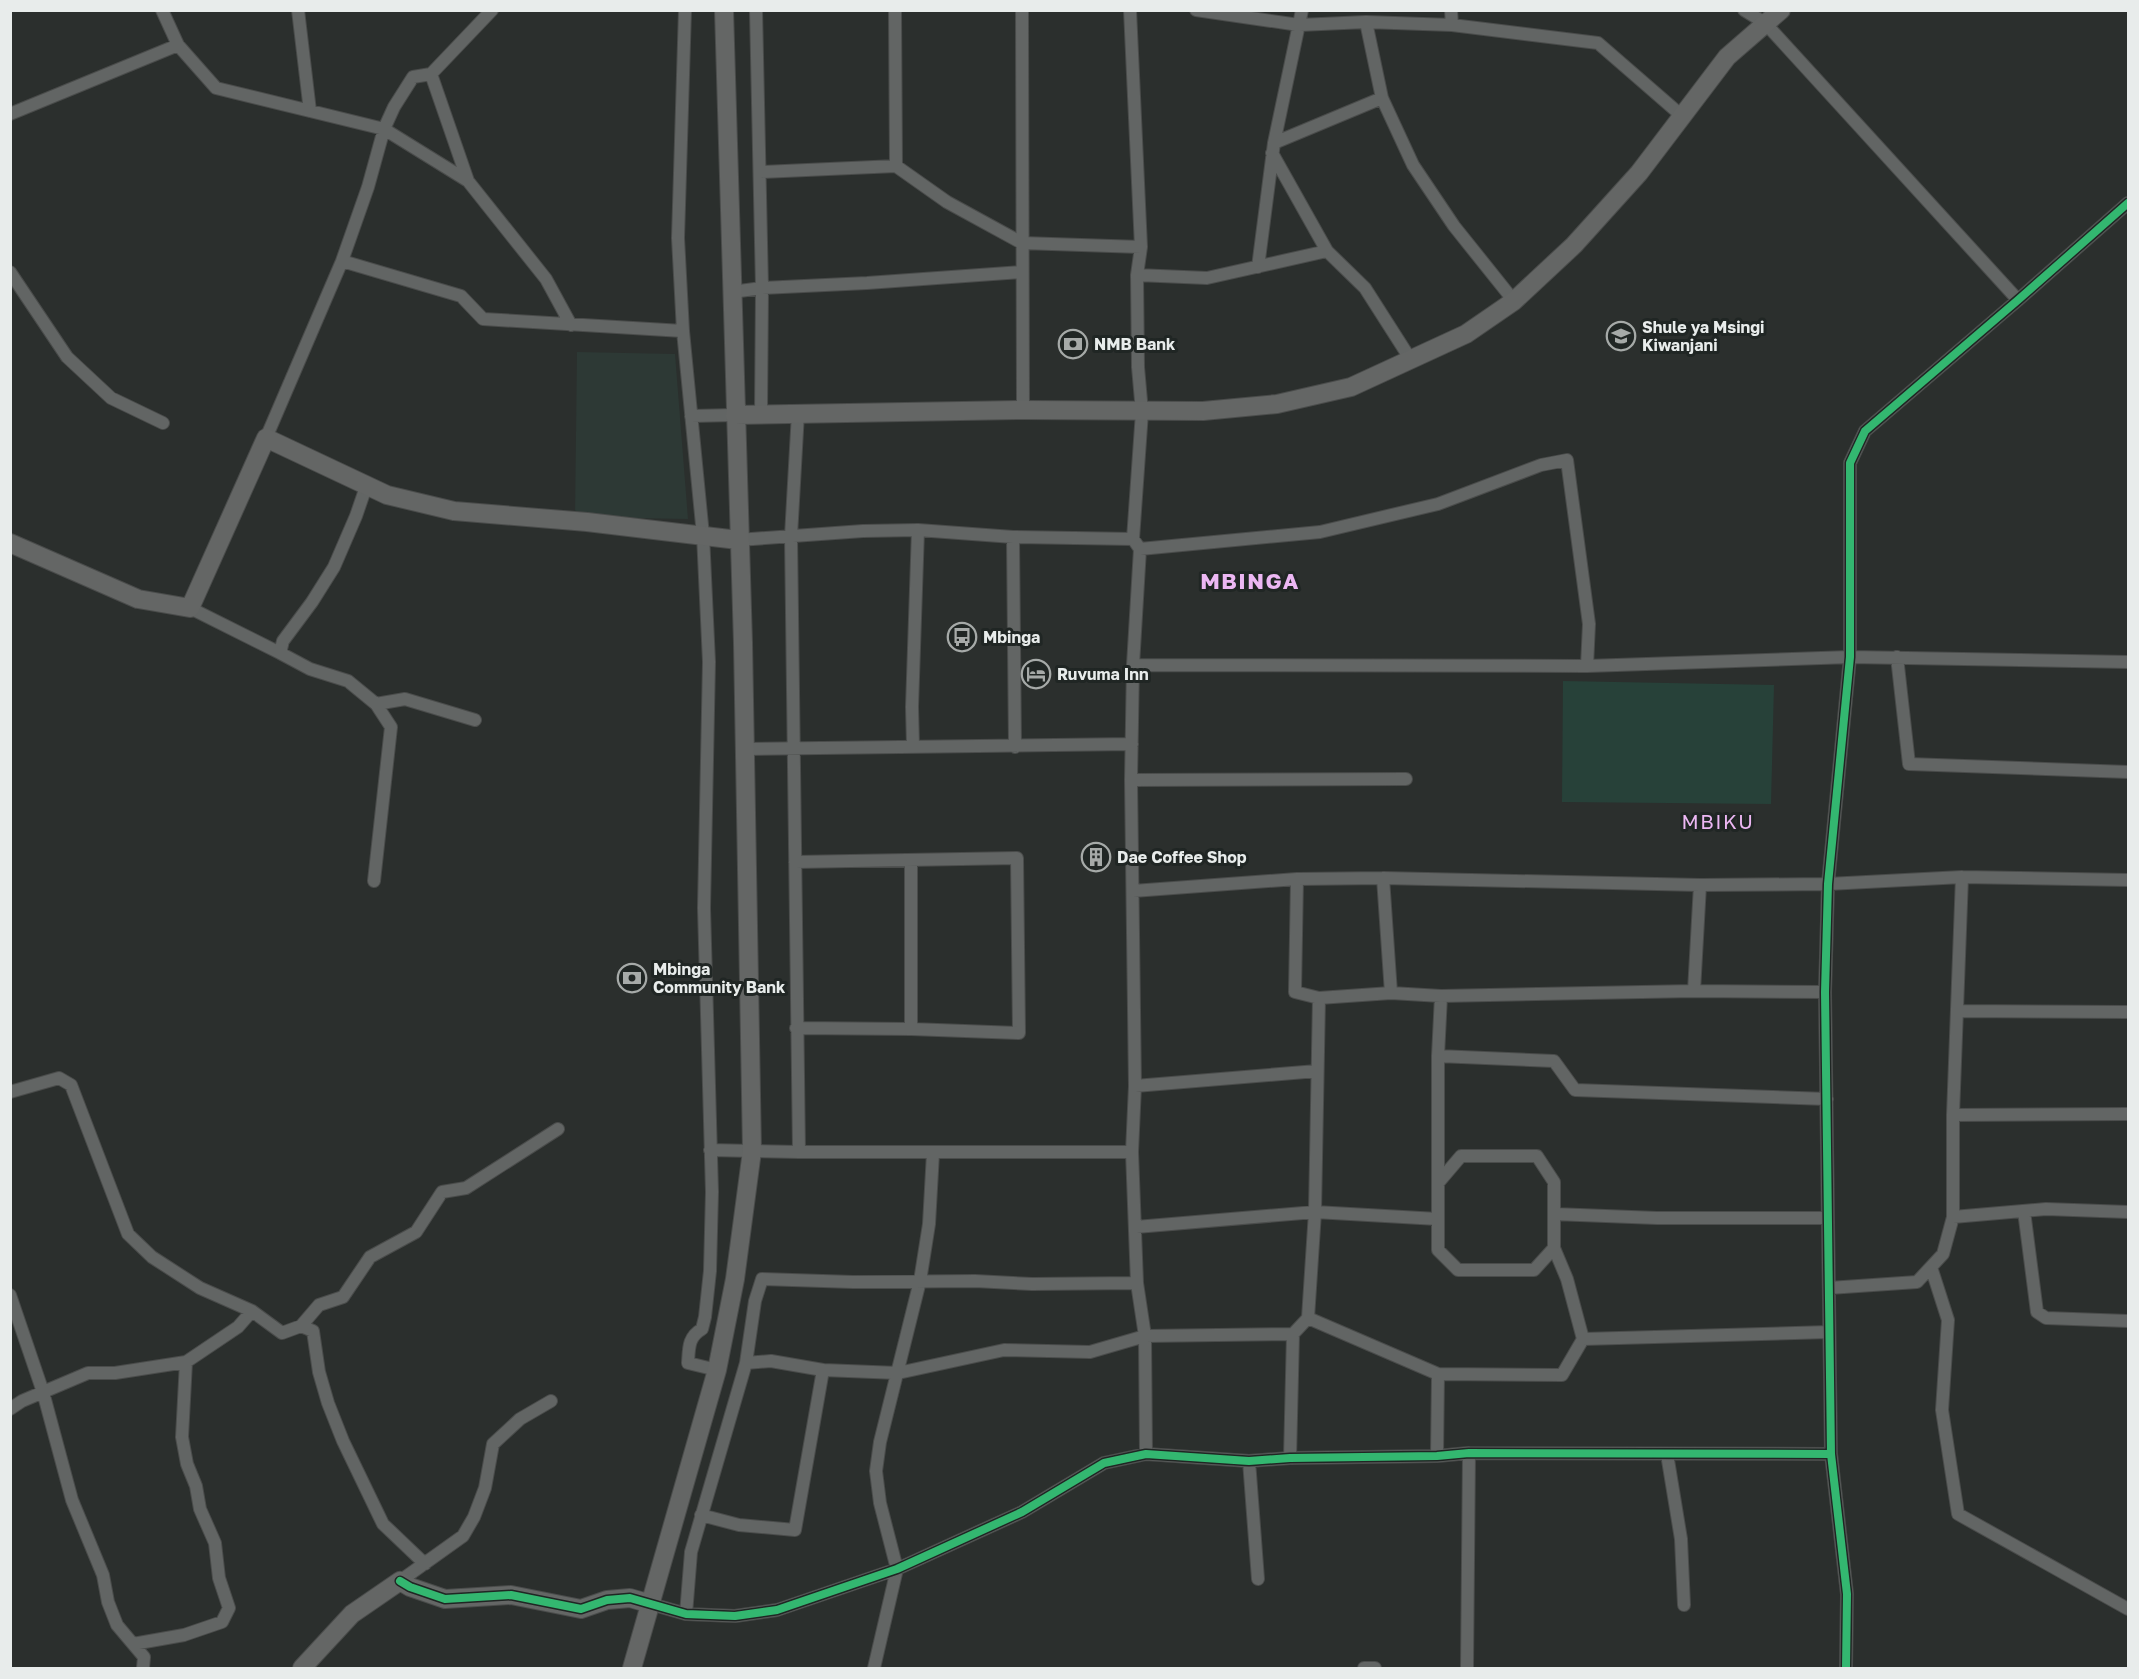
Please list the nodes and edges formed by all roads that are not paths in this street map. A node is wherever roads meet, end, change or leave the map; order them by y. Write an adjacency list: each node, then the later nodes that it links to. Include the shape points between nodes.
1 (162, 10): 19 (street)
2 (298, 10): 22 (street)
3 (492, 10): 20 (street)
4 (685, 10): 44 (street, via 678,238)
5 (724, 10): 40 (street)
6 (756, 10): 28 (street)
7 (895, 10): 27 (street)
8 (1022, 10): 31 (street)
9 (1130, 10): 32 (street)
10 (1196, 10): 17 (street)
11 (1302, 10): 17 (street)
12 (1451, 10): 18 (street)
13 (1744, 10): 16 (street)
14 (1781, 10): 16 (street)
15 (1366, 22): 17 (street); 18 (street); 21 (street)
16 (1765, 23): 24 (street, via 1727,57); 41 (street)
17 (1299, 25): 26 (street)
18 (1452, 25): 24 (street, via 1598,44)
19 (178, 45): 22 (street, via 216,88); 23 (street)
20 (431, 74): 25 (street, via 413,77); 29 (street)
21 (1382, 98): 26 (street); 42 (street, via 1413,165 1454,226)
22 (310, 111): 25 (street)
23 (10, 114)
24 (1682, 116): 42 (street, via 1639,173 1574,245)
25 (384, 129): 29 (street); 34 (street)
26 (1273, 148): 33 (street); 35 (street)
27 (896, 166): 28 (street); 31 (street, via 947,201)
28 (760, 172): 39 (street)
29 (468, 181): 43 (street, via 546,279)
30 (2128, 203): 41 (street)
31 (1022, 243): 32 (street); 37 (street)
32 (1141, 247): 38 (street)
33 (1327, 251): 35 (street); 45 (street, via 1365,288)
34 (342, 261): 43 (street, via 461,296 483,319); 53 (street)
35 (1258, 267): 38 (street, via 1207,278)
36 (10, 272): 52 (street, via 67,357 111,398)
37 (1022, 272): 39 (street); 46 (street)
38 (1137, 275): 47 (street)
39 (762, 288): 40 (street); 49 (street)
40 (732, 292): 50 (street)
41 (2018, 300): 64 (street, via 1865,431 1850,463)
42 (1514, 301): 45 (street, via 1466,334)
43 (571, 325): 44 (street)
44 (683, 331): 51 (street)
45 (1411, 360): 47 (street, via 1351,387 1277,404)
46 (1023, 410): 47 (street); 48 (street)
47 (1142, 412): 61 (street)
48 (798, 413): 49 (street); 57 (street)
49 (761, 414): 50 (street)
50 (735, 415): 51 (street); 59 (street)
51 (691, 416): 56 (street)
52 (163, 423)
53 (266, 438): 54 (street); 62 (street)
54 (367, 484): 56 (street, via 387,495 454,511); 63 (street, via 334,567 283,641)
55 (918, 530): 57 (street); 58 (street); 72 (street)
56 (703, 535): 59 (street); 106 (street, via 709,662 704,908)
57 (791, 536): 59 (street); 73 (street)
58 (1013, 537): 61 (street); 74 (street)
59 (738, 540): 75 (street)
60 (10, 543): 62 (street, via 138,599)
61 (1137, 544): 67 (street); 68 (street, via 1320,532 1438,504 1541,465 1568,460 1589,624)
62 (190, 608): 63 (street)
63 (280, 653): 69 (street, via 310,669 348,681)
64 (1850, 657): 65 (street); 68 (street); 86 (street)
65 (1897, 657): 66 (street); 76 (street, via 1909,764)
66 (2128, 662)
67 (1133, 665): 68 (street); 71 (street)
68 (1587, 666)
69 (376, 704): 70 (street, via 405,699); 85 (street, via 391,727)
70 (475, 720)
71 (1131, 744): 74 (street); 78 (street)
72 (913, 746): 73 (street); 74 (street)
73 (794, 747): 75 (street); 80 (street)
74 (1015, 747)
75 (744, 749): 107 (street)
76 (2128, 772)
77 (1406, 779): 78 (street)
78 (1131, 780): 88 (street)
79 (911, 860): 80 (street); 97 (street); 97 (street, via 1017,858 1018,1033)
80 (795, 862): 96 (street)
81 (1962, 877): 84 (street); 86 (street); 94 (street)
82 (1383, 878): 83 (street); 87 (street); 91 (street)
83 (1297, 879): 88 (street); 93 (street, via 1295,992)
84 (2128, 880)
85 (374, 881)
86 (1828, 884): 87 (street); 90 (street)
87 (1700, 885): 89 (street)
88 (1132, 891): 100 (street)
89 (1694, 991): 90 (street); 92 (street)
90 (1826, 992): 102 (street)
91 (1391, 993): 92 (street); 93 (street)
92 (1441, 996): 98 (street)
93 (1319, 998): 99 (street)
94 (1957, 1011): 95 (street); 104 (street)
95 (2128, 1012)
96 (796, 1028): 97 (street); 108 (street)
97 (911, 1029)
98 (1438, 1056): 102 (street, via 1554,1061 1575,1090); 111 (street)
99 (1317, 1071): 100 (street); 113 (street)
100 (1135, 1086): 109 (street)
101 (10, 1092): 126 (street, via 59,1078 71,1085 128,1234 152,1257 200,1288)
102 (1827, 1099): 117 (street)
103 (2128, 1114): 104 (street)
104 (1953, 1115): 116 (street)
105 (558, 1129): 129 (street, via 466,1188 442,1192 416,1232 370,1257 343,1297 319,1305)
106 (710, 1150): 107 (street); 136 (street, via 710,1271 705,1317 702,1329 693,1334 689,1343 688,1363)
107 (752, 1151): 108 (street); 136 (street, via 735,1279)
108 (799, 1152): 110 (street)
109 (1132, 1152): 110 (street); 119 (street)
110 (933, 1153): 122 (street, via 929,1224)
111 (1438, 1183): 115 (street, via 1461,1156 1537,1156 1554,1182); 118 (street)
112 (2024, 1211): 114 (street); 116 (street); 128 (street, via 2037,1312 2046,1318)
113 (1315, 1212): 118 (street); 119 (street); 127 (street)
114 (2128, 1212)
115 (1554, 1214): 117 (street); 120 (street)
116 (1953, 1217): 121 (street, via 1943,1254)
117 (1828, 1218): 124 (street)
118 (1438, 1219): 120 (street, via 1438,1250 1458,1270 1534,1270)
119 (1136, 1227): 123 (street)
120 (1554, 1248): 133 (street)
121 (1931, 1267): 124 (street, via 1917,1282); 157 (street, via 1948,1320 1942,1410 1958,1514)
122 (920, 1281): 123 (street); 135 (street, via 762,1279); 138 (street)
123 (1137, 1283): 132 (street)
124 (1829, 1288): 130 (street)
125 (11, 1300): 140 (street)
126 (252, 1311): 129 (street, via 282,1333); 134 (street, via 238,1327)
127 (1308, 1318): 131 (street); 139 (street)
128 (2128, 1321)
129 (301, 1326): 151 (street, via 313,1331 328,1402 383,1524)
130 (1829, 1332): 133 (street); 146 (street)
131 (1293, 1334): 132 (street); 148 (street)
132 (1145, 1336): 138 (street, via 1090,1352 1004,1350); 143 (street)
133 (1583, 1339): 139 (street, via 1562,1374)
134 (186, 1362): 140 (street, via 88,1373); 159 (street, via 182,1437 200,1509 215,1543 219,1578 229,1608 222,1622 184,1635)
135 (746, 1363): 137 (street, via 771,1361); 150 (street)
136 (717, 1370): 155 (street)
137 (823, 1370): 138 (street); 150 (street, via 795,1530 739,1525)
138 (898, 1373): 152 (street, via 876,1471)
139 (1438, 1374): 147 (street)
140 (43, 1392): 142 (street); 159 (street, via 72,1500 103,1575 108,1602 117,1625)
141 (550, 1401): 151 (street, via 520,1419 493,1444 485,1488 469,1527 463,1536)
142 (10, 1409)
143 (1146, 1454): 149 (street); 152 (street, via 1104,1463 1022,1512)
144 (1469, 1454): 145 (street); 147 (street); 166 (street)
145 (1667, 1454): 146 (street); 156 (street, via 1682,1539)
146 (1831, 1454): 167 (street, via 1847,1594)
147 (1437, 1456): 148 (street)
148 (1290, 1458): 149 (street)
149 (1249, 1461): 153 (street)
150 (701, 1515): 158 (street, via 691,1552)
151 (425, 1564): 154 (street)
152 (897, 1569): 158 (street, via 777,1610 735,1616); 163 (street)
153 (1258, 1579)
154 (400, 1581): 155 (street, via 445,1599 511,1594 581,1609 607,1600 630,1599); 161 (street, via 352,1614)
155 (651, 1604): 158 (street); 162 (street)
156 (1684, 1605)
157 (2128, 1609)
158 (686, 1614)
159 (133, 1644): 160 (street, via 144,1657)
160 (142, 1668)
161 (302, 1668)
162 (633, 1668)
163 (874, 1668)
164 (1364, 1668): 165 (street)
165 (1375, 1668)
166 (1467, 1668)
167 (1846, 1668)

